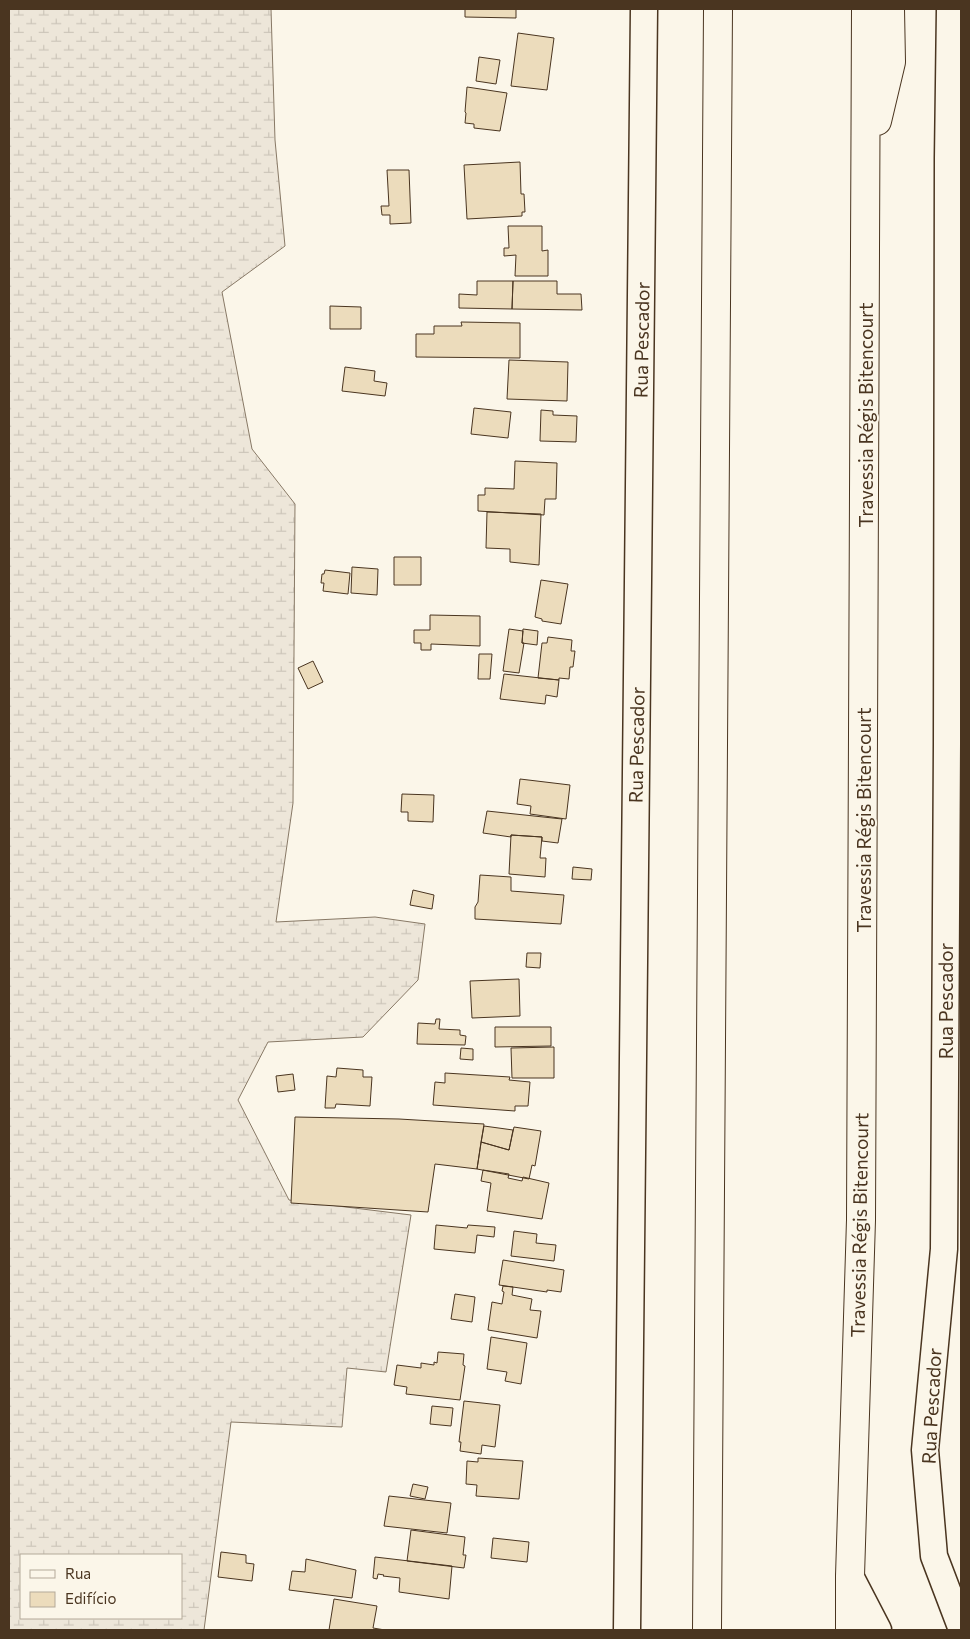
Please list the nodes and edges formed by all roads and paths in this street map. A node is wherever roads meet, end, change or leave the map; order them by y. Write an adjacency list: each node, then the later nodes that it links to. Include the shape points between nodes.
1 (644, 9): 9 (street, Rua Pescador)
2 (718, 9): 10 (highway)
3 (866, 9): 6 (highway, Travessia Régis Bitencourt)
4 (890, 9): 6 (highway, via 891,62)
5 (950, 9): 8 (street, Rua Pescador, via 944,1249 925,1450 934,1556)
6 (866, 172): 7 (highway, Travessia Régis Bitencourt, via 861,1220)
7 (850, 1576): 11 (highway, Travessia Régis Bitencourt); 12 (street)
8 (961, 1627)
9 (627, 1630)
10 (707, 1630)
11 (850, 1630)
12 (878, 1630)

